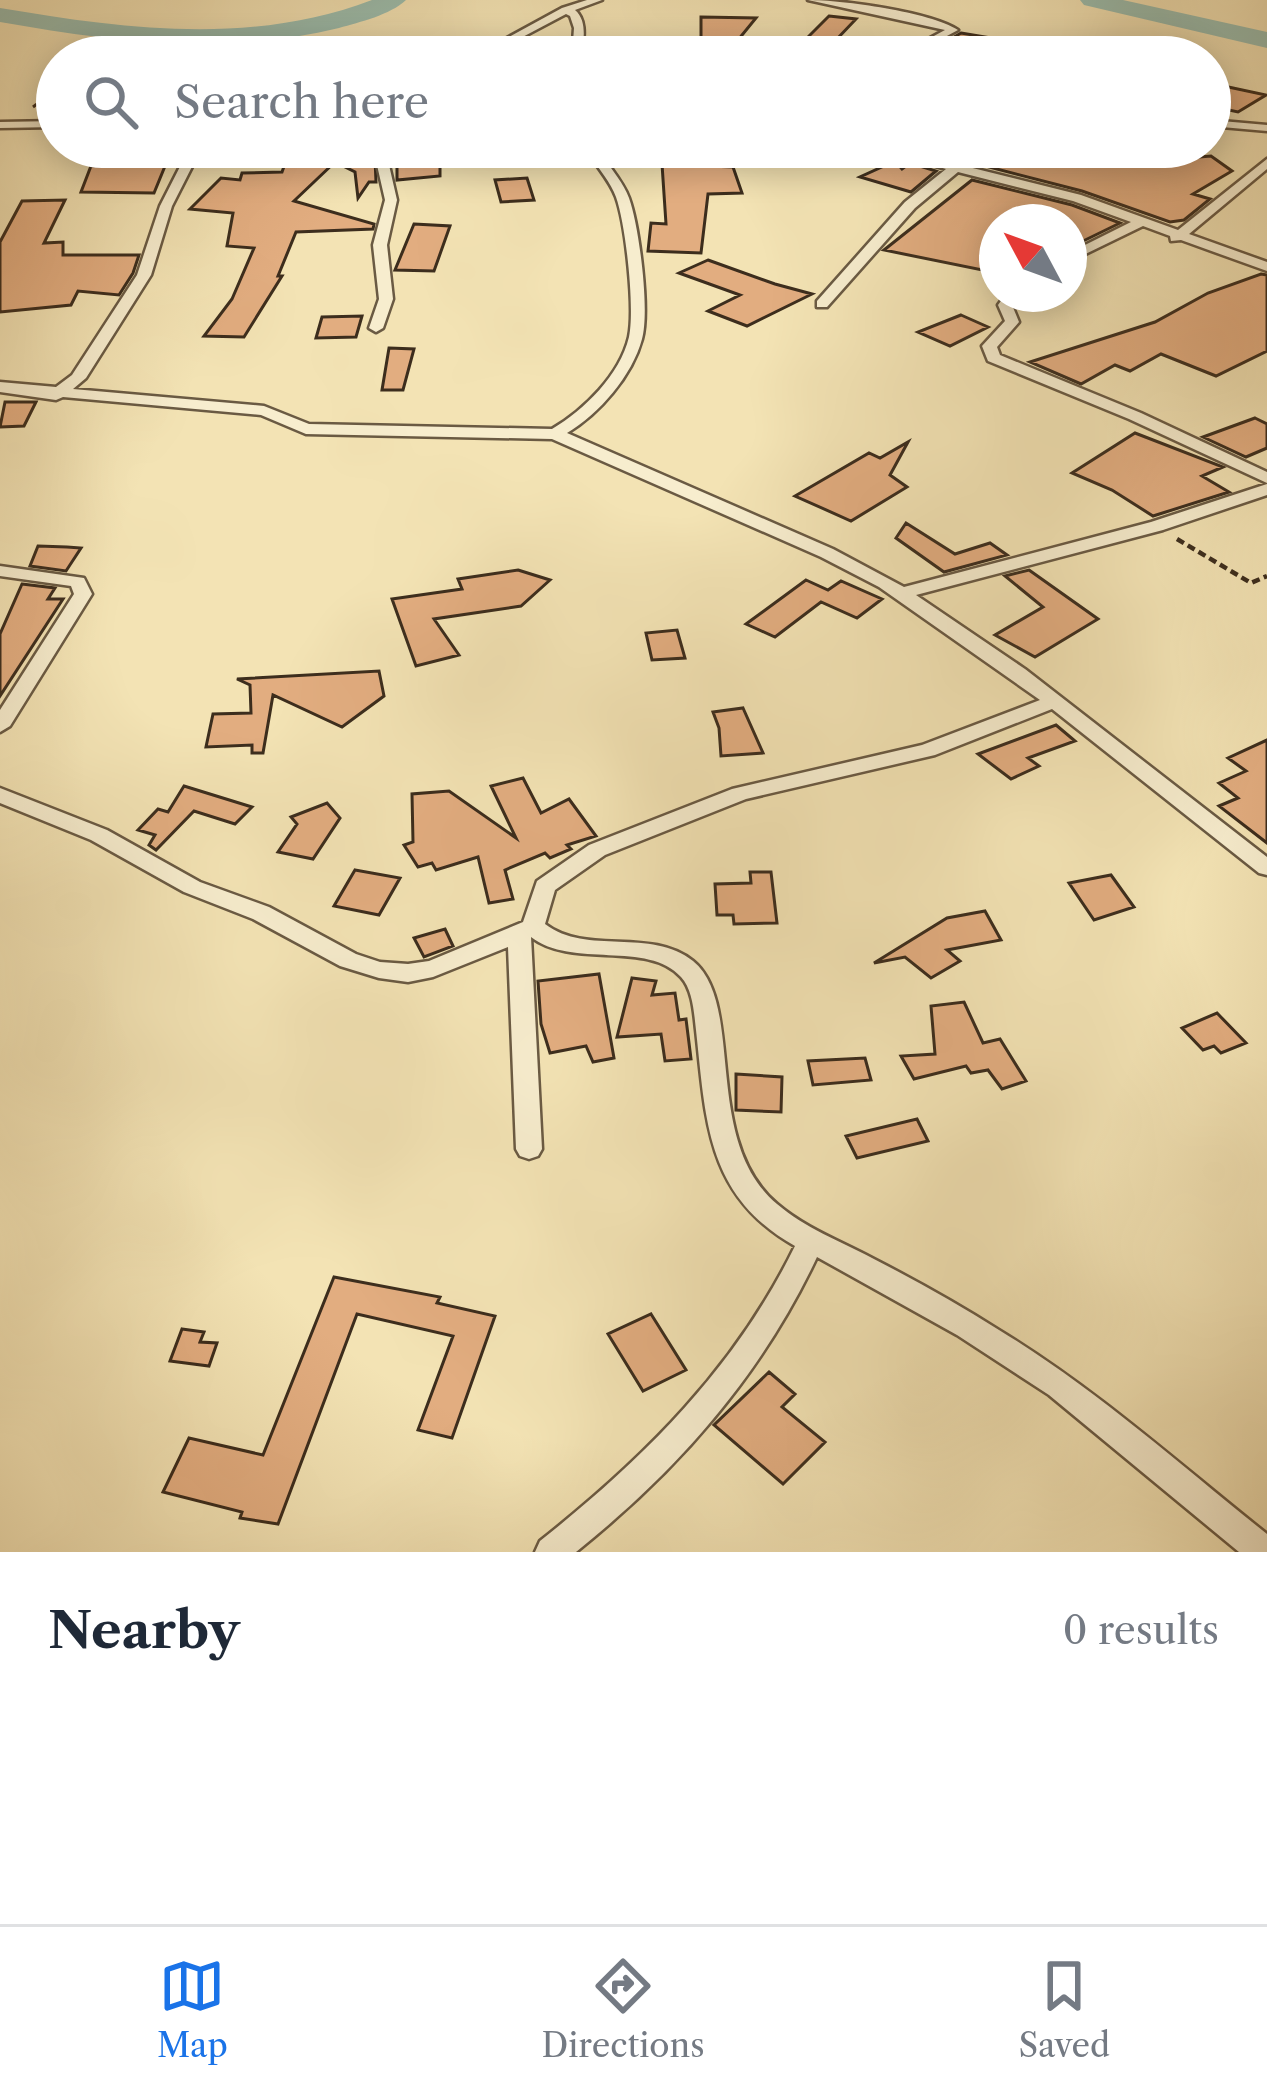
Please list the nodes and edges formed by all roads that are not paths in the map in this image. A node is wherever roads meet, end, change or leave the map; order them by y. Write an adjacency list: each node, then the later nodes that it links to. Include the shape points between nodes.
1 (597, 0): 3 (street)
2 (813, 0): 6 (street, via 951,28)
3 (566, 10): 4 (street); 5 (street, via 575,14)
4 (517, 36)
5 (579, 36)
6 (943, 36)
7 (36, 125): 9 (street)
8 (1231, 125): 10 (street)
9 (3, 127)
10 (1267, 128)
11 (1267, 164): 18 (street)
12 (185, 168): 25 (street, via 144,275 78,379)
13 (384, 168): 23 (street, via 391,200 380,245 386,299)
14 (604, 168): 26 (street, via 622,196 636,274 636,337 583,418)
15 (955, 168): 21 (street, via 910,205)
16 (960, 168): 17 (street)
17 (1139, 223): 18 (street); 19 (street)
18 (1176, 238): 20 (street)
19 (1087, 249)
20 (1267, 267)
21 (822, 304)
22 (1008, 312): 27 (street, via 1012,322 988,346 992,358)
23 (376, 328)
24 (0, 387): 25 (street)
25 (56, 395): 26 (street, via 264,411 306,429)
26 (555, 434): 30 (street, via 827,553)
27 (1267, 478)
28 (1267, 489): 30 (street)
29 (0, 571): 32 (street, via 78,582 82,594)
30 (900, 594): 31 (street)
31 (1055, 701): 34 (street); 35 (street, via 928,750 740,794 597,850 545,886)
32 (0, 726)
33 (0, 795): 35 (street, via 379,970 434,969)
34 (1267, 868)
35 (526, 930): 36 (street); 37 (street, via 686,965 703,993 721,1144 760,1207)
36 (529, 1150)
37 (811, 1241): 38 (street, via 759,1340 711,1403 637,1485); 39 (street, via 1027,1363)
38 (551, 1552)
39 (1264, 1552)

